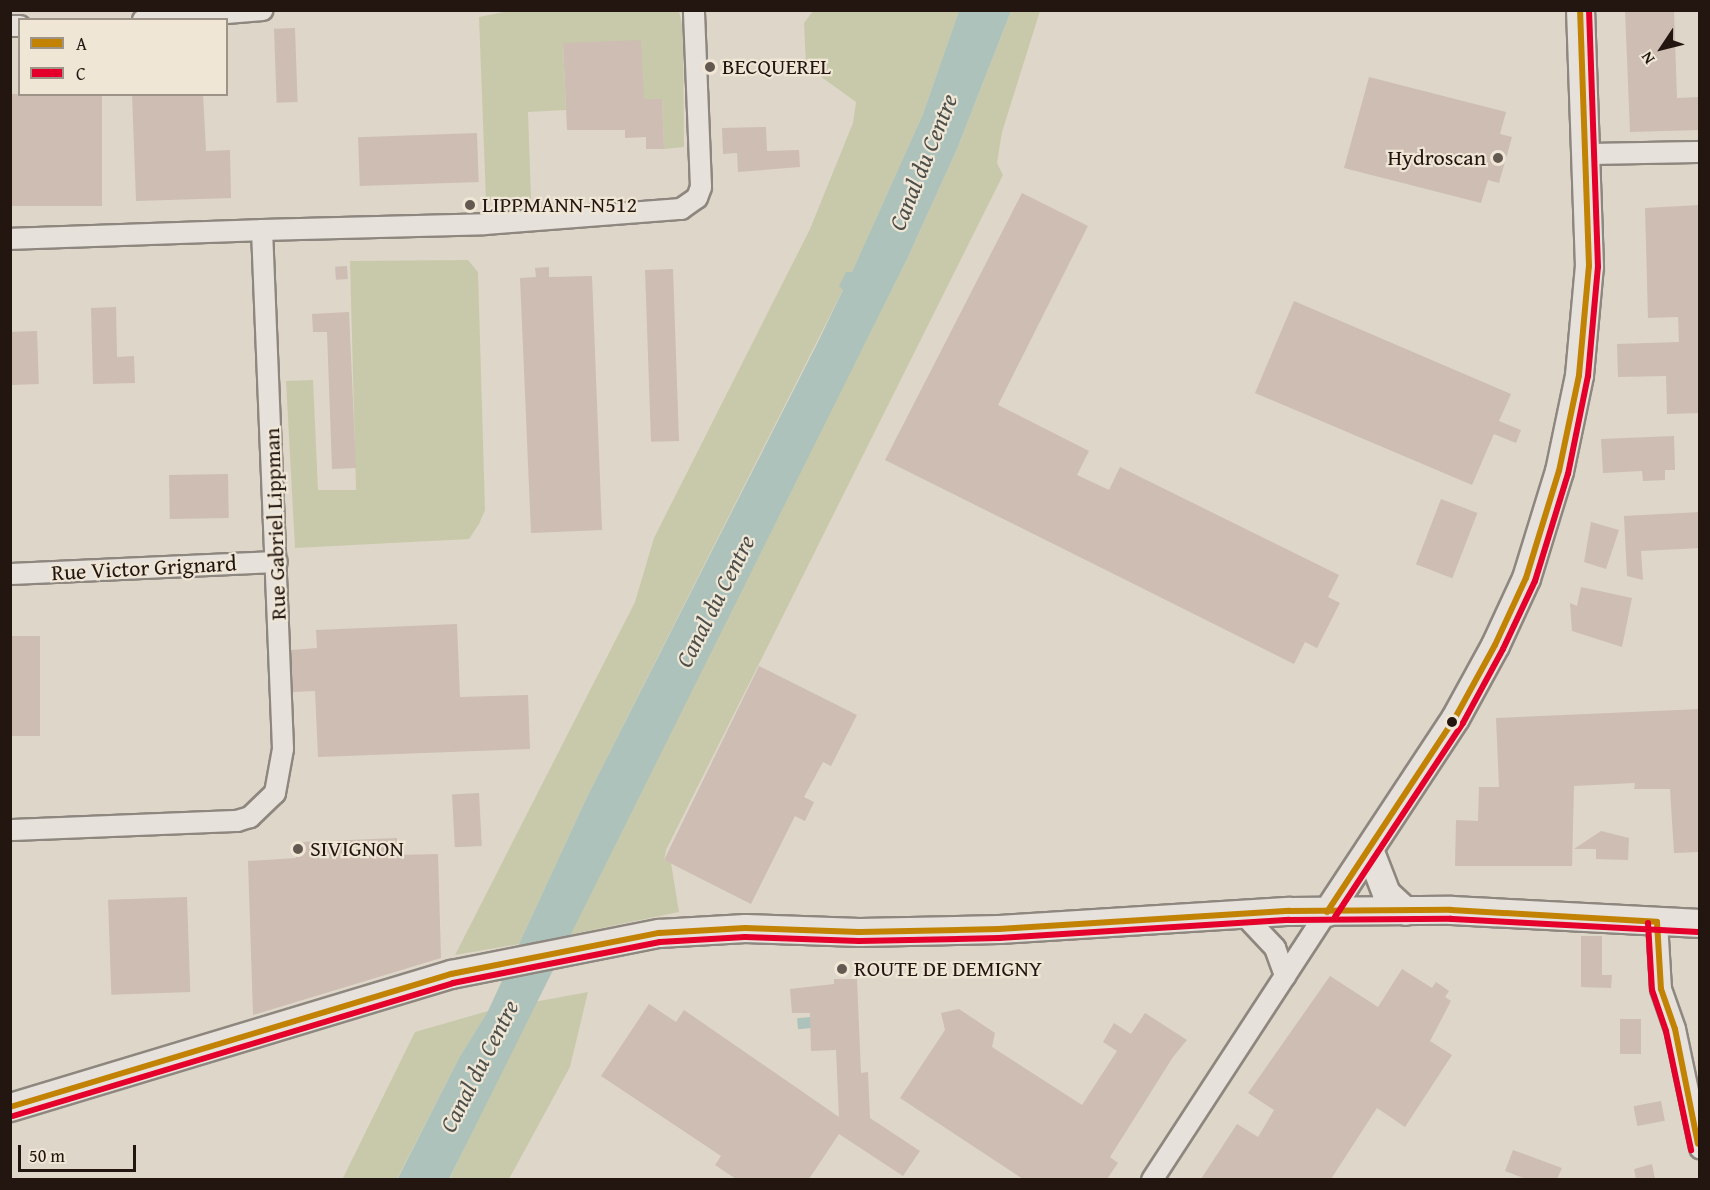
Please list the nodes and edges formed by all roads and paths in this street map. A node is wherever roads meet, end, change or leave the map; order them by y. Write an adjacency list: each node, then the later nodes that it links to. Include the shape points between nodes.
1 (263, 10): 4 (street)
2 (693, 10): 7 (street, via 700,187 697,198 681,209 486,224)
3 (1580, 10): 6 (main road)
4 (167, 18)
5 (1700, 152): 6 (street)
6 (1587, 154): 12 (main road, via 1589,266 1579,375 1559,471 1526,578 1455,718)
7 (262, 230): 8 (street); 9 (street, Rue Gabriel Lippman)
8 (10, 239)
9 (277, 562): 10 (street, Rue Victor Grignard); 11 (street, Rue Gabriel Lippman, via 283,750 275,793 261,810 237,821)
10 (10, 574)
11 (10, 830)
12 (1369, 849): 13 (main road, via 1386,893); 14 (main road)
13 (1406, 911): 14 (main road); 16 (main road)
14 (1327, 912): 15 (main road); 18 (street)
15 (1243, 914): 18 (street, via 1275,948); 19 (main road, via 999,929 858,932 745,928 659,933 474,968)
16 (1657, 922): 17 (main road); 20 (street, via 1661,989 1675,1029)
17 (1700, 923)
18 (1285, 976): 21 (street)
19 (10, 1107)
20 (1700, 1148)
21 (1152, 1179)

